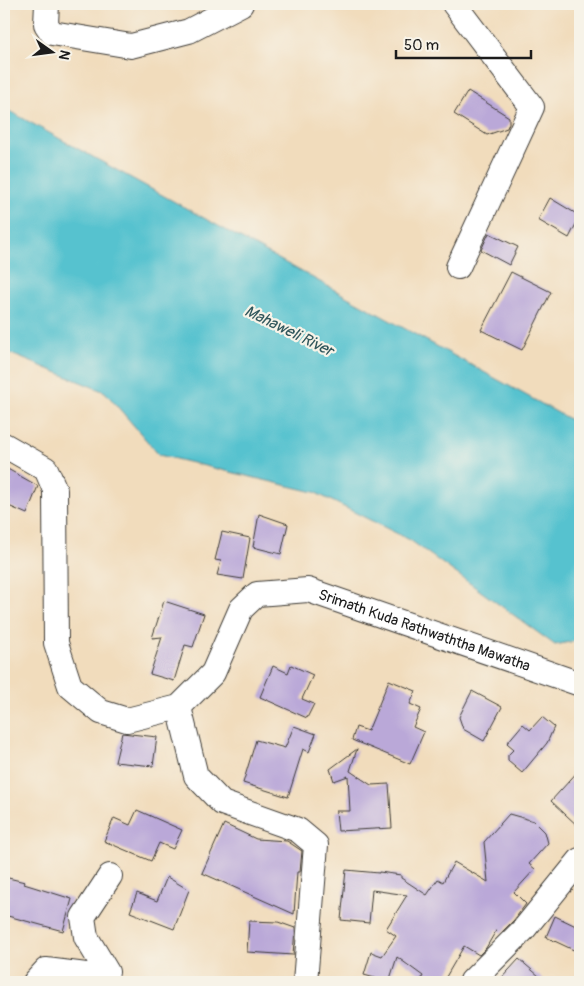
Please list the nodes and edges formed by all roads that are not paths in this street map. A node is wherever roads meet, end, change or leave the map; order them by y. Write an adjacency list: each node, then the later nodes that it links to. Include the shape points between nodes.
1 (47, 4): 2 (street, via 46,24 52,33 131,46 190,31)
2 (241, 4)
3 (454, 4): 4 (street, via 532,107)
4 (458, 267)
5 (4, 444): 7 (street, via 46,469 56,490 56,643 70,686 101,712 128,720)
6 (580, 684): 7 (street, Srimath Kuda Rathwaththa Mawatha, via 308,590 257,594 241,609 213,673)
7 (179, 707): 12 (street, via 196,776 222,802 298,830 316,845)
8 (580, 860): 10 (street, via 524,929)
9 (110, 876): 11 (street, via 83,917 86,936 107,972 94,976 46,970)
10 (472, 981)
11 (35, 982)
12 (305, 982)

